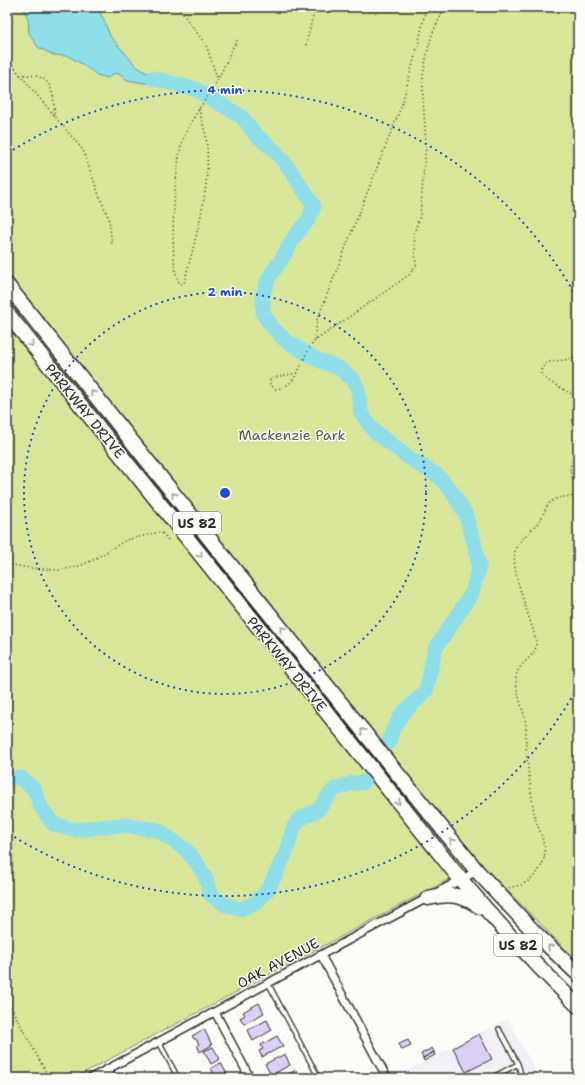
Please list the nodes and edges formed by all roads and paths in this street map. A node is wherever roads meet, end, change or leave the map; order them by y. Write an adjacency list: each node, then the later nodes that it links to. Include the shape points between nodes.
1 (178, 7): 9 (path, via 206,45)
2 (318, 7): 6 (path, via 312,19)
3 (426, 7): 15 (path, via 420,41 401,107 317,320)
4 (445, 7): 15 (path, via 432,34 423,75 426,144 420,216 414,233 416,265 390,289)
5 (238, 39): 9 (path)
6 (306, 45)
7 (7, 60): 8 (path)
8 (20, 75): 11 (path); 11 (path, via 39,77 49,84 53,95)
9 (218, 80): 10 (path)
10 (199, 109): 10 (path, via 206,136 206,190 184,283 180,284 177,278 173,239 178,160 182,141)
11 (54, 116): 12 (path, via 85,154 109,219)
12 (112, 245)
13 (7, 285): 24 (highway, PARKWAY DRIVE / US 82, one-way to 13)
14 (7, 313): 25 (highway, PARKWAY DRIVE / US 82, one-way to 25)
15 (316, 340): 17 (path)
16 (578, 358): 18 (path, via 549,362 541,370 546,380)
17 (297, 373): 17 (path, via 272,378 270,384 275,389 286,386)
18 (578, 398)
19 (578, 455): 20 (path, via 570,465)
20 (578, 489)
21 (578, 497): 26 (path, via 561,497 551,502 539,522 517,546 514,554 517,577 536,645 516,672 516,680 526,725 535,814 545,851 544,861 536,874 523,885 508,889)
22 (168, 540): 23 (path, via 160,532 126,540 78,567 58,570)
23 (7, 564)
24 (477, 871): 25 (street, OAK AVENUE); 26 (highway, PARKWAY DRIVE / US 82)
25 (461, 880): 27 (street, OAK AVENUE); 28 (highway, PARKWAY DRIVE / US 82)
26 (500, 896): 31 (highway, PARKWAY DRIVE / US 82, one-way to 26)
27 (428, 898): 28 (highway, via 441,894 455,895 468,899); 29 (street, OAK AVENUE)
28 (492, 916): 30 (highway, PARKWAY DRIVE / US 82)
29 (321, 955): 32 (street, OAK AVENUE); 47 (street)
30 (545, 973): 34 (highway, PARKWAY DRIVE / US 82); 36 (highway)
31 (578, 974)
32 (268, 983): 35 (street, OAK AVENUE); 46 (lane)
33 (7, 1000): 41 (path)
34 (578, 1006)
35 (214, 1012): 38 (street, OAK AVENUE); 45 (street)
36 (578, 1012)
37 (499, 1029): 39 (lane)
38 (159, 1042): 40 (street, OAK AVENUE); 44 (lane)
39 (518, 1064): 48 (lane); 49 (lane)
40 (107, 1069): 42 (street, OAK AVENUE); 43 (street)
41 (49, 1078)
42 (90, 1078)
43 (112, 1078)
44 (178, 1078)
45 (250, 1078)
46 (319, 1078)
47 (387, 1078)
48 (492, 1078)
49 (522, 1078)

